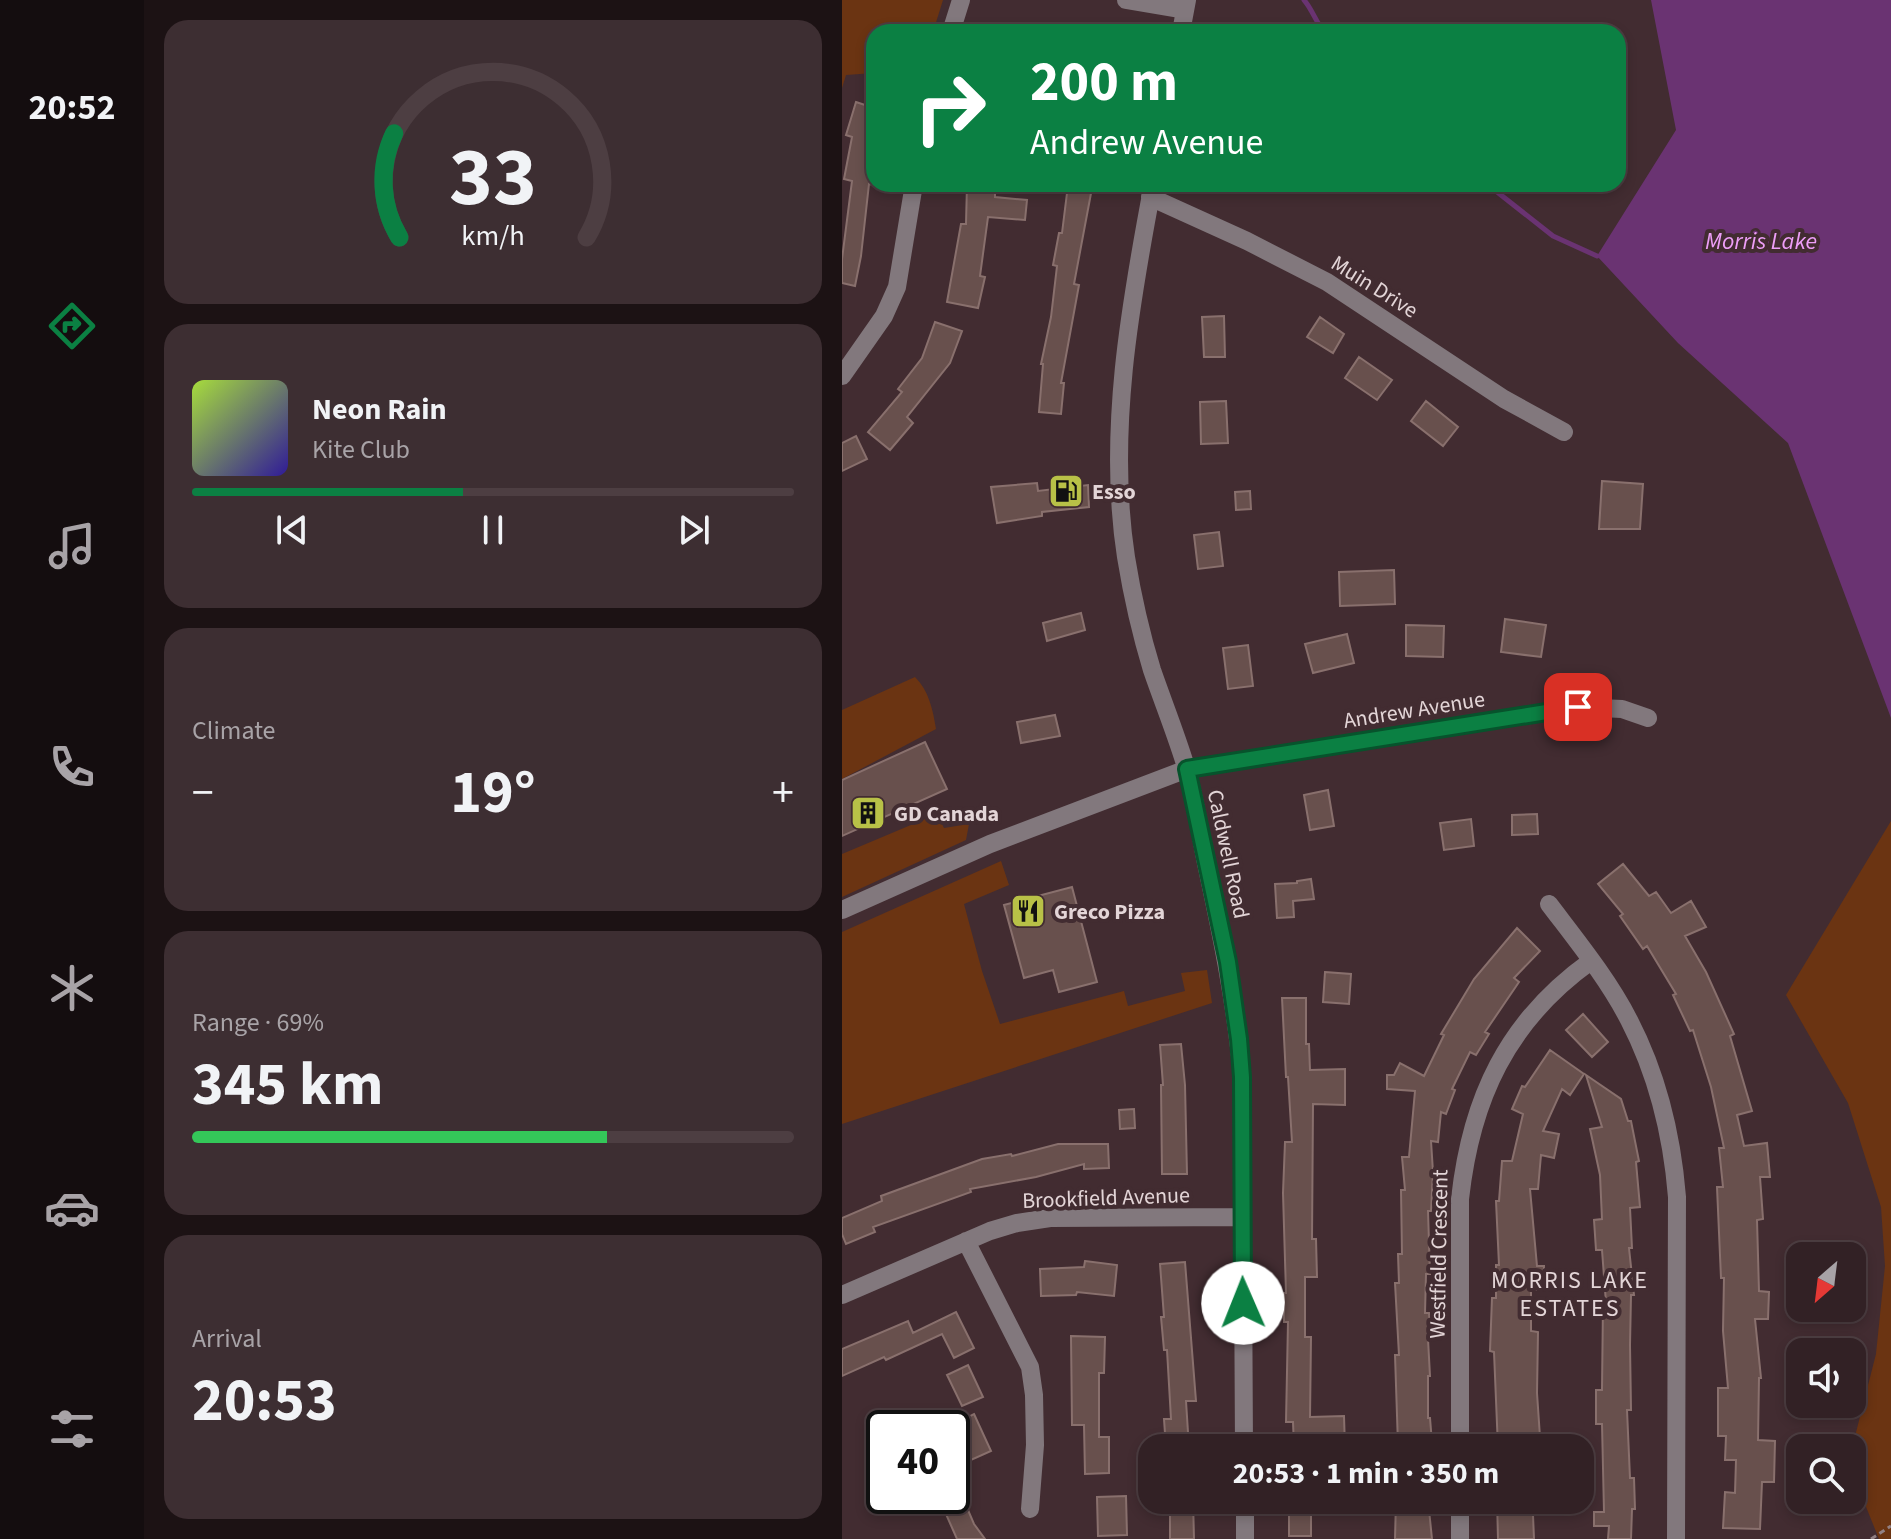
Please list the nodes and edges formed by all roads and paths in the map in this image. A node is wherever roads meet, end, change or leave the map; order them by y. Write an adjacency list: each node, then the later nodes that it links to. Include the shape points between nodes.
1 (961, 0): 4 (street)
2 (1126, 0): 3 (street)
3 (1186, 5)
4 (954, 24)
5 (913, 192): 8 (street, via 897,287 884,316)
6 (1151, 192): 11 (street, Caldwell Road, via 1131,320 1119,482 1126,558 1151,666)
7 (1153, 192): 9 (street, Muin Drive, via 1327,282 1504,399)
8 (842, 376)
9 (1564, 432)
10 (1648, 718): 11 (street, Andrew Avenue, via 1622,709 1578,707)
11 (1187, 769): 13 (street, Andrew Avenue, via 990,844); 15 (street, Caldwell Road, via 1239,1039)
12 (1549, 904): 14 (street)
13 (842, 910)
14 (1591, 961): 19 (street, Westfield Crescent, via 1551,997 1506,1050 1473,1125 1460,1199); 26 (street, via 1644,1051 1674,1158)
15 (1242, 1217): 16 (street, Brookfield Avenue, via 1050,1218 1008,1225); 18 (street, Caldwell Road)
16 (966, 1241): 17 (street, Brookfield Avenue); 20 (street, via 1030,1367 1035,1445)
17 (842, 1295)
18 (1244, 1434)
19 (1460, 1434)
20 (1030, 1509)
21 (1245, 1514): 24 (street)
22 (1460, 1514): 25 (street)
23 (1891, 1526): 27 (path)
24 (1245, 1539)
25 (1460, 1539)
26 (1676, 1539)
27 (1871, 1539)

